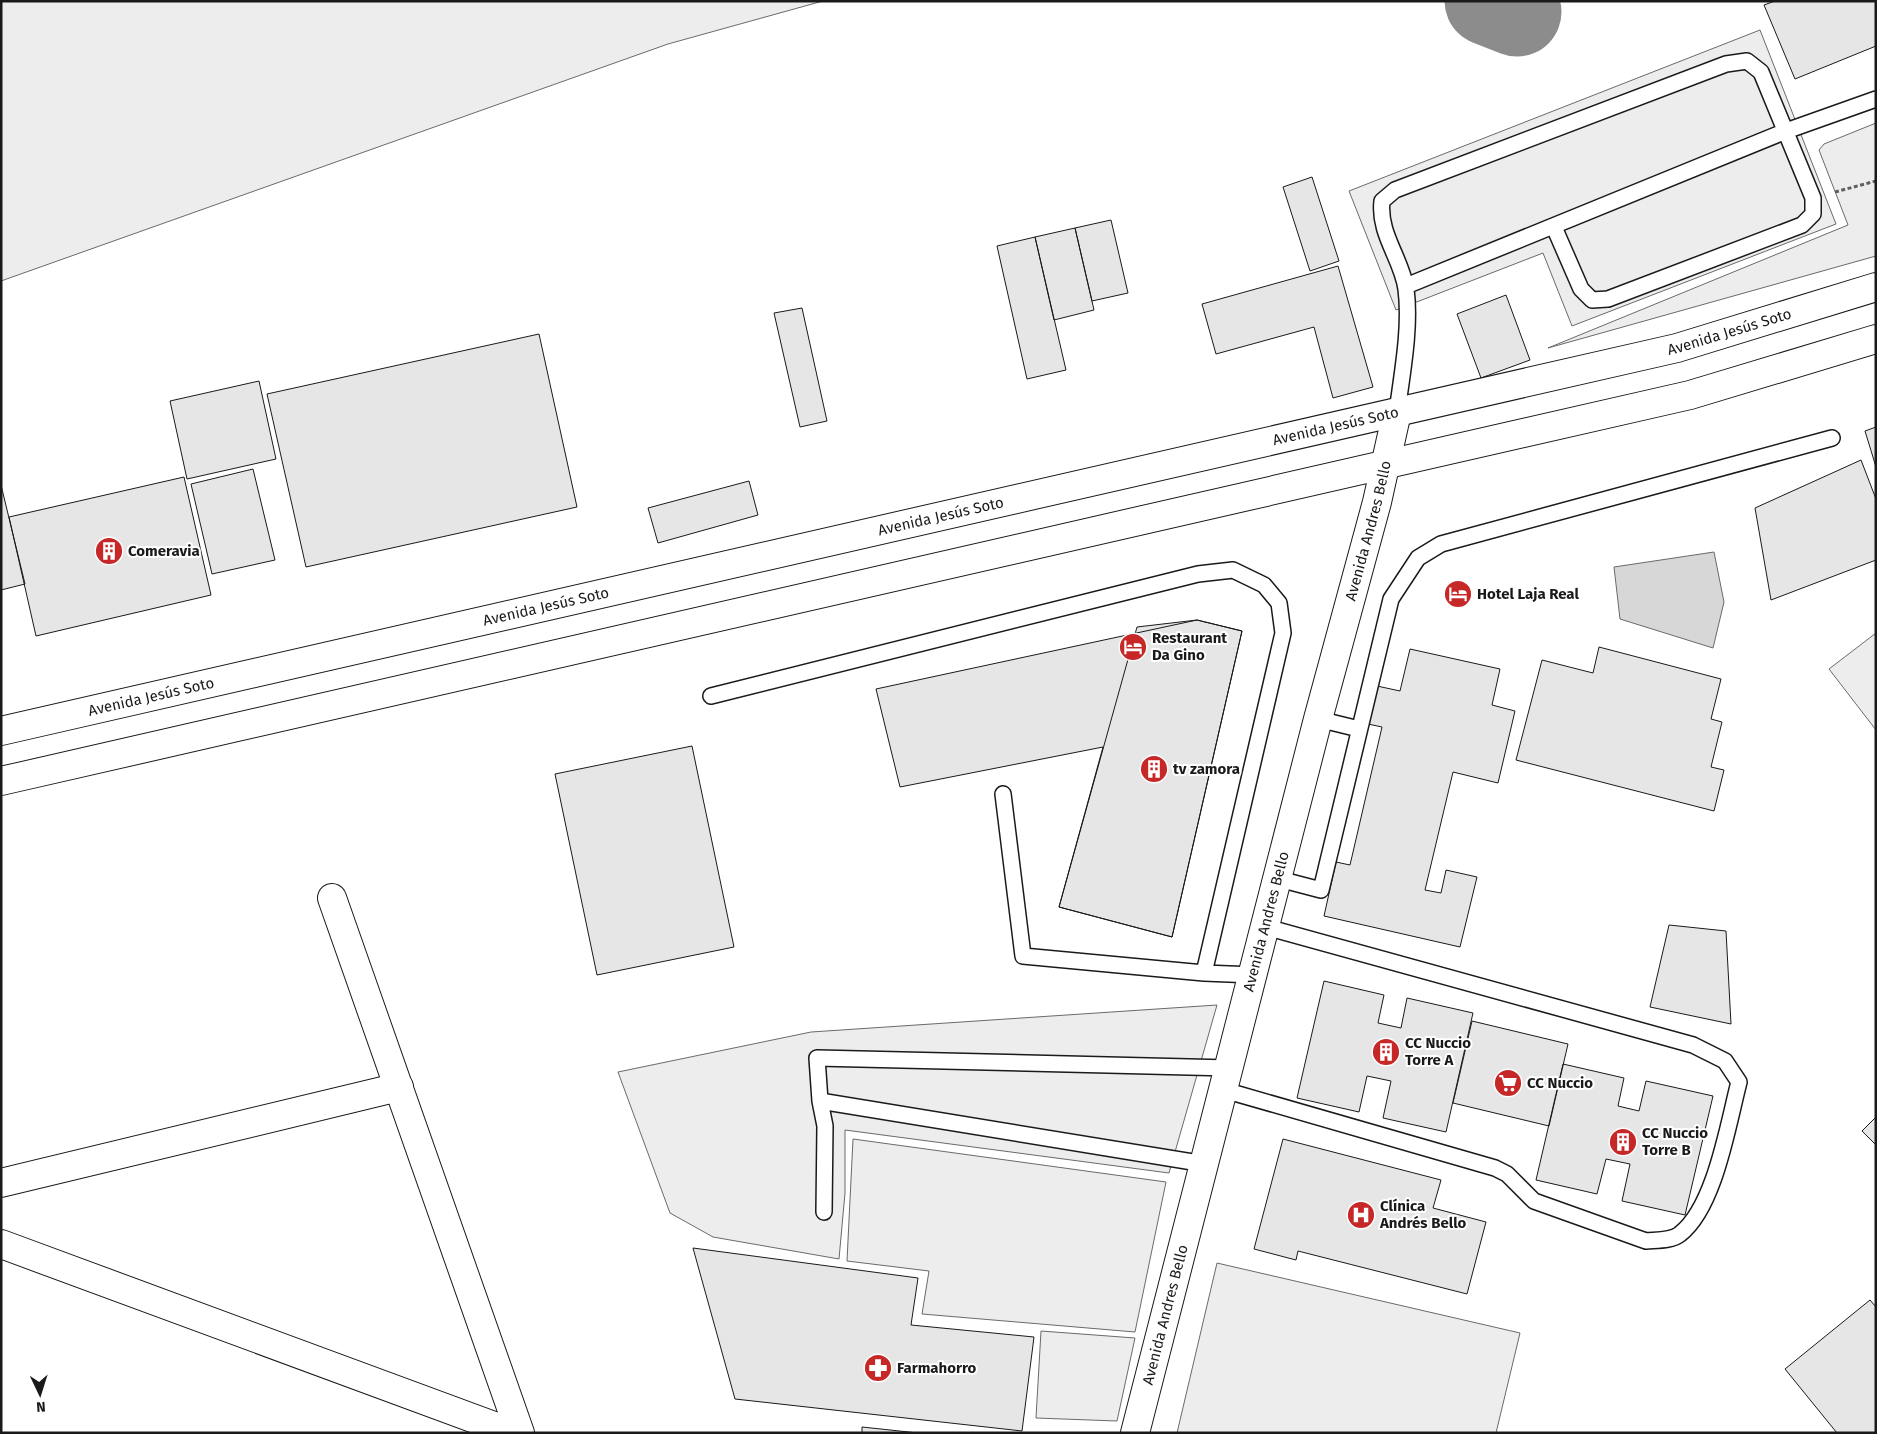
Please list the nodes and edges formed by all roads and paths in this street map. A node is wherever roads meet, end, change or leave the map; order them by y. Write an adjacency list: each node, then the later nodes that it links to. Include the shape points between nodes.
1 (1876, 98): 2 (lane)
2 (1786, 131): 4 (lane); 5 (lane); 6 (lane, via 1761,72 1747,61 1726,64 1395,190 1382,201 1380,216)
3 (1876, 182): 4 (path)
4 (1813, 198): 5 (lane, via 1813,214 1802,225 1608,299 1592,300 1581,289)
5 (1554, 227): 6 (lane)
6 (1406, 286): 9 (lane, via 1408,305)
7 (1876, 286): 9 (main road, Avenida Jesús Soto, via 1677,348)
8 (1876, 339): 11 (main road, via 1690,395)
9 (1398, 412): 11 (main road, Avenida Andres Bello); 15 (main road, Avenida Jesús Soto)
10 (1832, 438): 14 (lane, via 1441,544 1418,558 1391,599)
11 (1385, 466): 13 (main road, Avenida Andres Bello); 16 (main road)
12 (711, 696): 21 (lane, via 1198,574 1233,570 1264,584 1279,603 1284,633)
13 (1318, 719): 14 (lane); 18 (main road, Avenida Andres Bello)
14 (1359, 729): 18 (lane, via 1321,890)
15 (1, 731)
16 (1, 781)
17 (1002, 794): 21 (lane, via 1023,956)
18 (1279, 879): 20 (main road, Avenida Andres Bello)
19 (332, 898): 24 (main road)
20 (1266, 927): 22 (main road, Avenida Andres Bello); 23 (lane, via 1693,1045 1725,1061 1739,1082 1710,1192 1696,1217 1679,1236 1646,1241 1534,1201 1507,1174 1495,1168)
21 (1204, 973): 22 (lane)
22 (1254, 975): 23 (main road, Avenida Andres Bello)
23 (1227, 1079): 25 (lane, via 816,1058); 26 (main road, Avenida Andres Bello)
24 (398, 1087): 27 (main road); 31 (main road)
25 (820, 1102): 26 (lane); 28 (lane, via 825,1126)
26 (1205, 1164): 32 (main road, Avenida Andres Bello)
27 (1, 1183)
28 (824, 1212)
29 (1, 1244): 30 (main road)
30 (513, 1433)
31 (520, 1433)
32 (1135, 1433)

